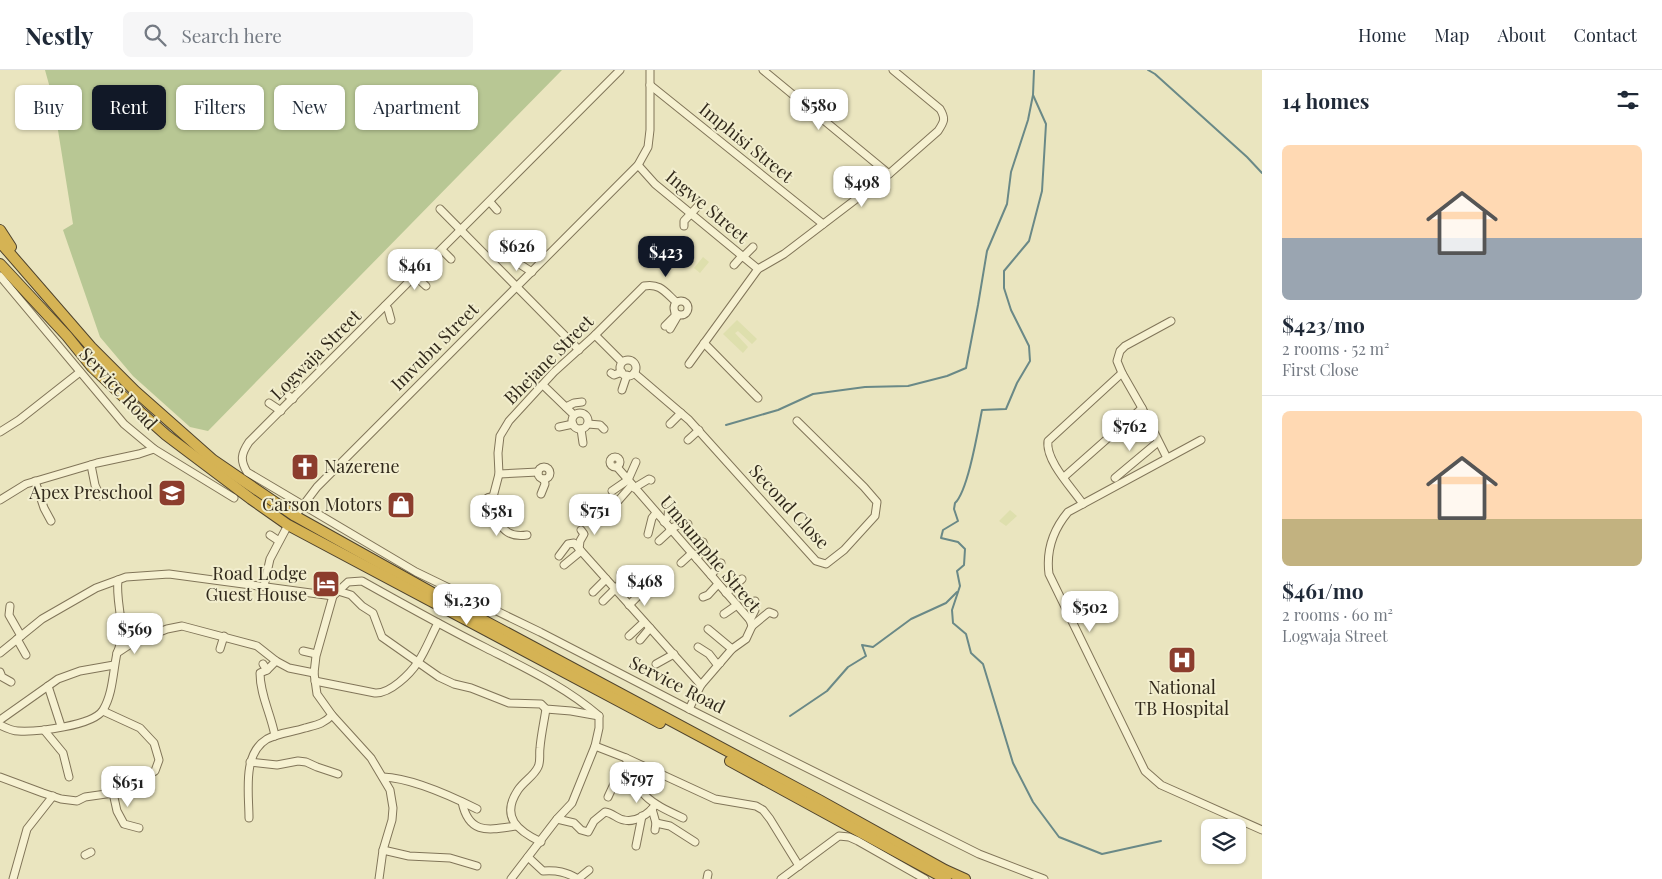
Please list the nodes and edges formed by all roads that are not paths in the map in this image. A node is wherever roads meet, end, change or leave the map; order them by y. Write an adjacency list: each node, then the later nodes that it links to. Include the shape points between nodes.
1 (620, 70): 8 (street, Logwaja Street)
2 (650, 70): 5 (street, Imvubu Street)
3 (763, 70): 7 (street)
4 (892, 70): 7 (street, via 940,109 945,117 938,131)
5 (650, 85): 6 (street, Imvubu Street, via 648,147); 13 (street, Imphisi Street)
6 (638, 165): 12 (street, Ingwe Street); 26 (street, Imvubu Street)
7 (889, 174): 13 (street)
8 (490, 202): 11 (street); 16 (street, Logwaja Street)
9 (699, 205): 12 (street)
10 (440, 209): 16 (street)
11 (497, 210)
12 (691, 214): 14 (street, via 684,221); 20 (street, Ingwe Street)
13 (823, 224): 25 (street)
14 (684, 226)
15 (0, 230): 32 (highway)
16 (461, 230): 19 (street, Logwaja Street); 30 (street)
17 (0, 242): 32 (highway)
18 (753, 247): 20 (street)
19 (442, 250): 21 (street); 28 (street, Logwaja Street)
20 (743, 256): 24 (street); 25 (street, Ingwe Street)
21 (451, 259)
22 (0, 264): 98 (highway, via 92,367 128,402 251,499)
23 (521, 265): 26 (street)
24 (734, 265)
25 (758, 269): 39 (street)
26 (532, 272): 30 (street, Imvubu Street)
27 (0, 276): 43 (street, Service Road)
28 (415, 276): 29 (street); 33 (street, Logwaja Street)
29 (426, 286)
30 (517, 287): 40 (street); 93 (street, Imvubu Street)
31 (676, 302): 34 (street); 34 (street, via 683,301 688,306 686,313); 38 (street, Bhejane Street, via 660,287 653,284 644,286)
32 (54, 306): 98 (highway, via 135,391 213,460)
33 (385, 306): 35 (street); 51 (street, Logwaja Street)
34 (677, 314): 37 (street)
35 (391, 320)
36 (1171, 321): 46 (street, via 1120,351 1118,361)
37 (668, 327)
38 (595, 335): 40 (street, Bhejane Street); 41 (street)
39 (704, 343): 42 (street); 50 (street)
40 (579, 350): 47 (street, Bhejane Street)
41 (622, 362): 45 (street, via 620,366); 45 (street, Second Close, via 626,360 636,366)
42 (688, 364)
43 (80, 372): 67 (street); 72 (street, Service Road, via 124,424)
44 (612, 373): 45 (street)
45 (628, 373): 48 (street); 57 (street, Second Close)
46 (1122, 373): 55 (street); 79 (street, via 1048,440 1052,460)
47 (543, 385): 54 (street); 78 (street, Bhejane Street, via 509,421 500,436)
48 (622, 390)
49 (285, 393): 51 (street)
50 (758, 398)
51 (292, 399): 56 (street, Logwaja Street)
52 (582, 402): 54 (street)
53 (269, 403): 56 (street)
54 (566, 407): 58 (street)
55 (1142, 408): 70 (street); 79 (street)
56 (281, 412): 93 (street, Logwaja Street, via 249,442 242,453 242,463 247,472)
57 (681, 413): 62 (street); 66 (street, Second Close)
58 (574, 415): 60 (street); 61 (street, via 585,414)
59 (797, 421): 66 (street, Second Close, via 876,502 875,516 844,550 826,564 816,561)
60 (573, 424): 63 (street); 64 (street)
61 (588, 424): 64 (street); 65 (street, via 600,425)
62 (670, 424)
63 (559, 427)
64 (581, 429): 71 (street)
65 (604, 429)
66 (698, 430): 68 (street)
67 (0, 432)
68 (688, 440)
69 (1201, 440): 73 (street)
70 (1158, 442): 73 (street); 80 (street)
71 (582, 443)
72 (154, 448): 75 (street); 89 (street, Service Road)
73 (1167, 458): 94 (street)
74 (636, 462): 84 (street)
75 (91, 465): 83 (street); 87 (street)
76 (617, 467): 84 (street, Umsumphe Street)
77 (538, 472): 78 (street); 81 (street, via 539,478); 81 (street, via 543,467 548,469 550,475)
78 (499, 474): 88 (street, Bhejane Street)
79 (1064, 476): 94 (street)
80 (1116, 478)
81 (544, 479): 86 (street)
82 (651, 480): 84 (street)
83 (35, 481): 90 (street); 99 (street)
84 (631, 484): 85 (street); 91 (street); 97 (street, Umsumphe Street)
85 (612, 491)
86 (541, 494)
87 (100, 496)
88 (494, 497): 95 (street); 95 (street, via 487,498 484,504 488,510)
89 (234, 498)
90 (0, 500)
91 (618, 501)
92 (669, 503): 100 (street, via 668,517)
93 (303, 504): 98 (street, Imvubu Street); 168 (street, Service Road, via 416,572)
94 (1083, 504): 197 (street, via 1068,512 1059,523 1047,560 1049,574 1144,771 1161,785)
95 (496, 507): 96 (street); 106 (street, via 492,515 508,533 518,537)
96 (510, 509)
97 (656, 512): 100 (street, Umsumphe Street); 104 (street)
98 (291, 520): 107 (street, Imvubu Street); 212 (highway); 213 (highway)
99 (51, 521)
100 (664, 522): 102 (street, Umsumphe Street)
101 (688, 524): 102 (street)
102 (671, 529): 108 (street); 112 (street, Umsumphe Street)
103 (580, 530): 110 (street, via 584,534)
104 (648, 534)
105 (270, 535): 107 (street)
106 (527, 535)
107 (279, 541): 124 (street, Imvubu Street, via 270,559)
108 (658, 541)
109 (703, 542): 112 (street)
110 (578, 548): 111 (street, via 568,544); 116 (street); 117 (street)
111 (559, 556)
112 (694, 556): 114 (street); 119 (street, Umsumphe Street)
113 (600, 560): 117 (street)
114 (681, 563)
115 (720, 563): 119 (street)
116 (564, 565)
117 (596, 568): 120 (street)
118 (621, 573): 125 (street)
119 (711, 575): 123 (street, Umsumphe Street)
120 (606, 579): 125 (street); 126 (street)
121 (742, 579): 127 (street)
122 (118, 580): 124 (street, via 169,574); 145 (street, via 96,588 42,619); 152 (street, via 117,602 122,624)
123 (718, 584): 127 (street, Umsumphe Street); 130 (street)
124 (264, 586): 128 (street)
125 (616, 589): 131 (street); 133 (street)
126 (593, 592)
127 (726, 593): 135 (street, Umsumphe Street)
128 (335, 594): 139 (street, via 348,582 362,581); 153 (street); 157 (street, via 351,594 373,613 382,637)
129 (637, 597): 133 (street)
130 (703, 597)
131 (603, 601)
132 (755, 601): 140 (street)
133 (629, 604): 138 (street)
134 (10, 606): 145 (street, via 9,615)
135 (737, 606): 136 (street); 140 (street, Umsumphe Street)
136 (724, 614)
137 (774, 614): 140 (street, via 769,612)
138 (644, 622): 141 (street); 144 (street)
139 (438, 623): 157 (street); 171 (street, via 530,670)
140 (751, 623): 148 (street, Umsumphe Street, via 746,638)
141 (650, 628): 146 (street); 154 (street)
142 (708, 629): 148 (street)
143 (224, 636): 149 (street); 152 (street, via 182,626 132,643); 156 (street, via 258,646)
144 (629, 636)
145 (19, 638): 151 (street); 155 (street)
146 (640, 640)
147 (698, 647): 158 (street)
148 (732, 649): 158 (street, Umsumphe Street)
149 (220, 650)
150 (303, 652): 153 (street)
151 (0, 653)
152 (117, 653): 159 (street)
153 (316, 654): 162 (street)
154 (674, 654): 160 (street); 165 (street)
155 (26, 655)
156 (276, 661): 162 (street, via 288,668); 176 (street, via 260,673 260,685)
157 (418, 662): 163 (street, via 383,693); 167 (street, via 454,684 509,703 541,704)
158 (720, 663): 165 (street, Umsumphe Street)
159 (114, 664): 166 (street, via 68,674); 169 (street)
160 (656, 664)
161 (0, 672): 164 (street)
162 (314, 673): 163 (street)
163 (315, 681): 170 (street, via 317,694)
164 (11, 682)
165 (701, 684): 168 (street, Umsumphe Street)
166 (48, 686): 172 (street); 174 (street)
167 (546, 709): 171 (street); 195 (street, via 540,764 518,790 511,809)
168 (689, 709): 214 (street, Service Road, via 979,854)
169 (103, 711): 174 (street, via 90,720); 185 (street, via 140,728 154,743 160,760 155,771)
170 (332, 715): 176 (street, via 325,722); 184 (street, via 371,758)
171 (600, 716): 177 (street)
172 (0, 720)
173 (0, 725): 175 (street, via 16,732)
174 (61, 726): 175 (street)
175 (44, 730): 183 (street, via 63,753)
176 (275, 736): 179 (street, via 254,750)
177 (595, 746): 178 (street); 194 (street, via 572,803)
178 (626, 758): 180 (street); 204 (street, via 715,799 763,810)
179 (250, 762): 181 (street, via 278,765 306,762); 192 (street)
180 (630, 769): 187 (street, via 614,784); 189 (street, via 641,792)
181 (338, 774)
182 (0, 777): 186 (street)
183 (69, 777)
184 (383, 777): 188 (street, via 412,783); 201 (street, via 390,790 393,808)
185 (113, 793): 186 (street, via 77,801); 196 (street, via 124,824)
186 (53, 796): 206 (street, via 27,829)
187 (608, 797)
188 (462, 802): 190 (street); 195 (street, via 466,817 480,829)
189 (654, 807): 191 (street); 193 (street); 199 (street, via 656,826 670,826)
190 (477, 809)
191 (642, 816): 194 (street, via 624,820 605,812 594,821 588,832 574,823); 200 (street)
192 (248, 818)
193 (683, 818)
194 (557, 819): 198 (street)
195 (516, 826): 198 (street)
196 (139, 828)
197 (1262, 830)
198 (541, 842): 202 (street)
199 (695, 842)
200 (636, 846)
201 (383, 850): 203 (street, via 409,856 450,858); 207 (street)
202 (528, 857): 208 (street); 209 (street, via 543,871 567,872)
203 (477, 866)
204 (799, 866): 210 (street); 211 (street, via 839,836 849,837)
205 (589, 870): 209 (street)
206 (13, 879)
207 (379, 879)
208 (512, 879)
209 (578, 879)
210 (781, 879)
211 (925, 879)
212 (946, 879)
213 (965, 879)
214 (1044, 879)

